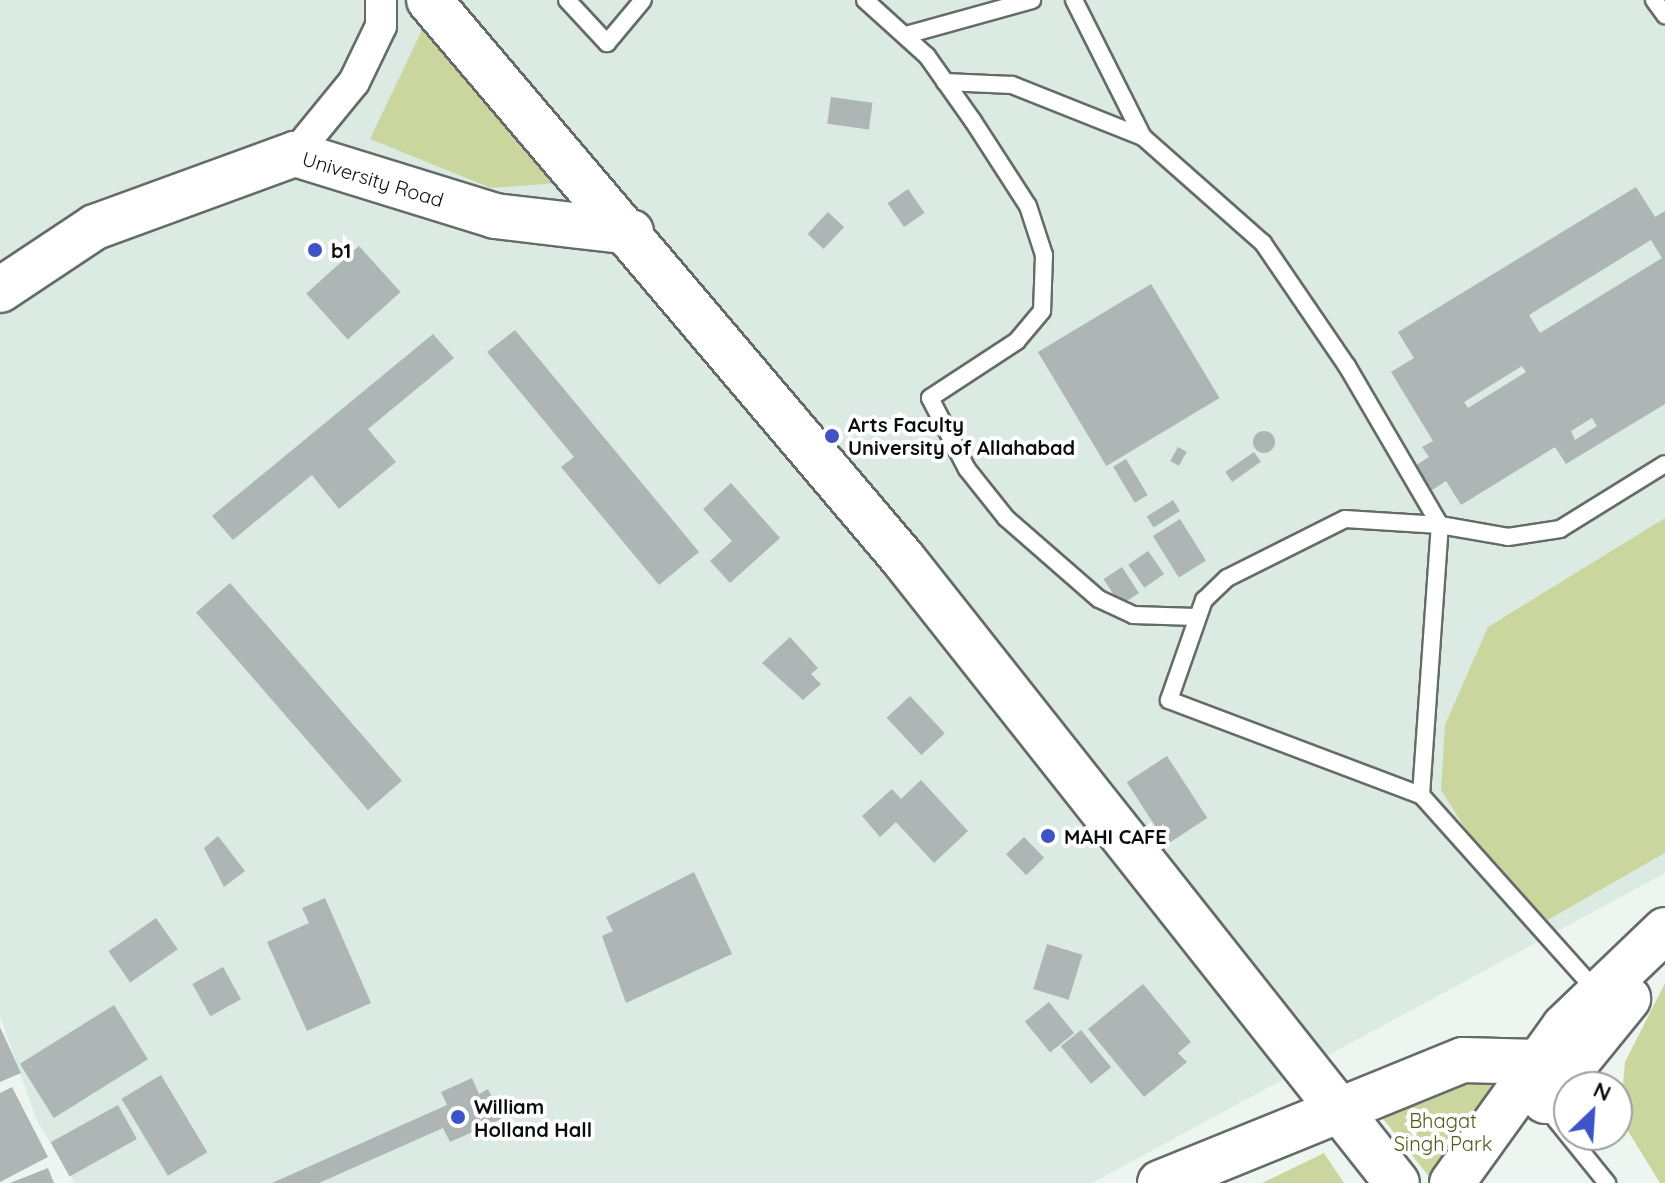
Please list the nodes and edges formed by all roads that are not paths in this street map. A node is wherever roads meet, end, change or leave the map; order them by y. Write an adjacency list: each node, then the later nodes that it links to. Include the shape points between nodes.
1 (381, 0): 14 (street, via 381,26 354,82)
2 (429, 0): 15 (main road)
3 (567, 0): 4 (lane, via 607,43)
4 (643, 0)
5 (865, 0): 11 (lane)
6 (1032, 0): 9 (lane)
7 (1074, 0): 13 (lane)
8 (1654, 0): 10 (lane)
9 (993, 6): 11 (lane)
10 (1665, 15)
11 (906, 35): 12 (lane)
12 (945, 82): 13 (lane, via 1012,85); 19 (lane, via 1028,206 1044,255 1042,311 1017,341 930,398 967,469 1068,578 1133,615)
13 (1143, 137): 18 (lane, via 1263,243)
14 (295, 154): 15 (main road, University Road, via 495,216); 16 (main road, University Road, via 95,227)
15 (631, 232): 25 (main road, via 904,560)
16 (0, 290)
17 (1665, 464): 18 (lane, via 1560,529 1508,537)
18 (1440, 525): 19 (lane, via 1345,519 1227,578); 20 (lane)
19 (1196, 617): 20 (lane, via 1169,700)
20 (1421, 795): 23 (lane)
21 (1665, 930): 23 (main road)
22 (1665, 965): 24 (main road)
23 (1597, 992): 24 (main road)
24 (1541, 1083): 25 (main road, via 1463,1060); 28 (main road); 29 (main road); 30 (lane)
25 (1335, 1106): 26 (main road); 27 (main road)
26 (1160, 1183)
27 (1397, 1183)
28 (1452, 1183)
29 (1484, 1183)
30 (1607, 1183)

